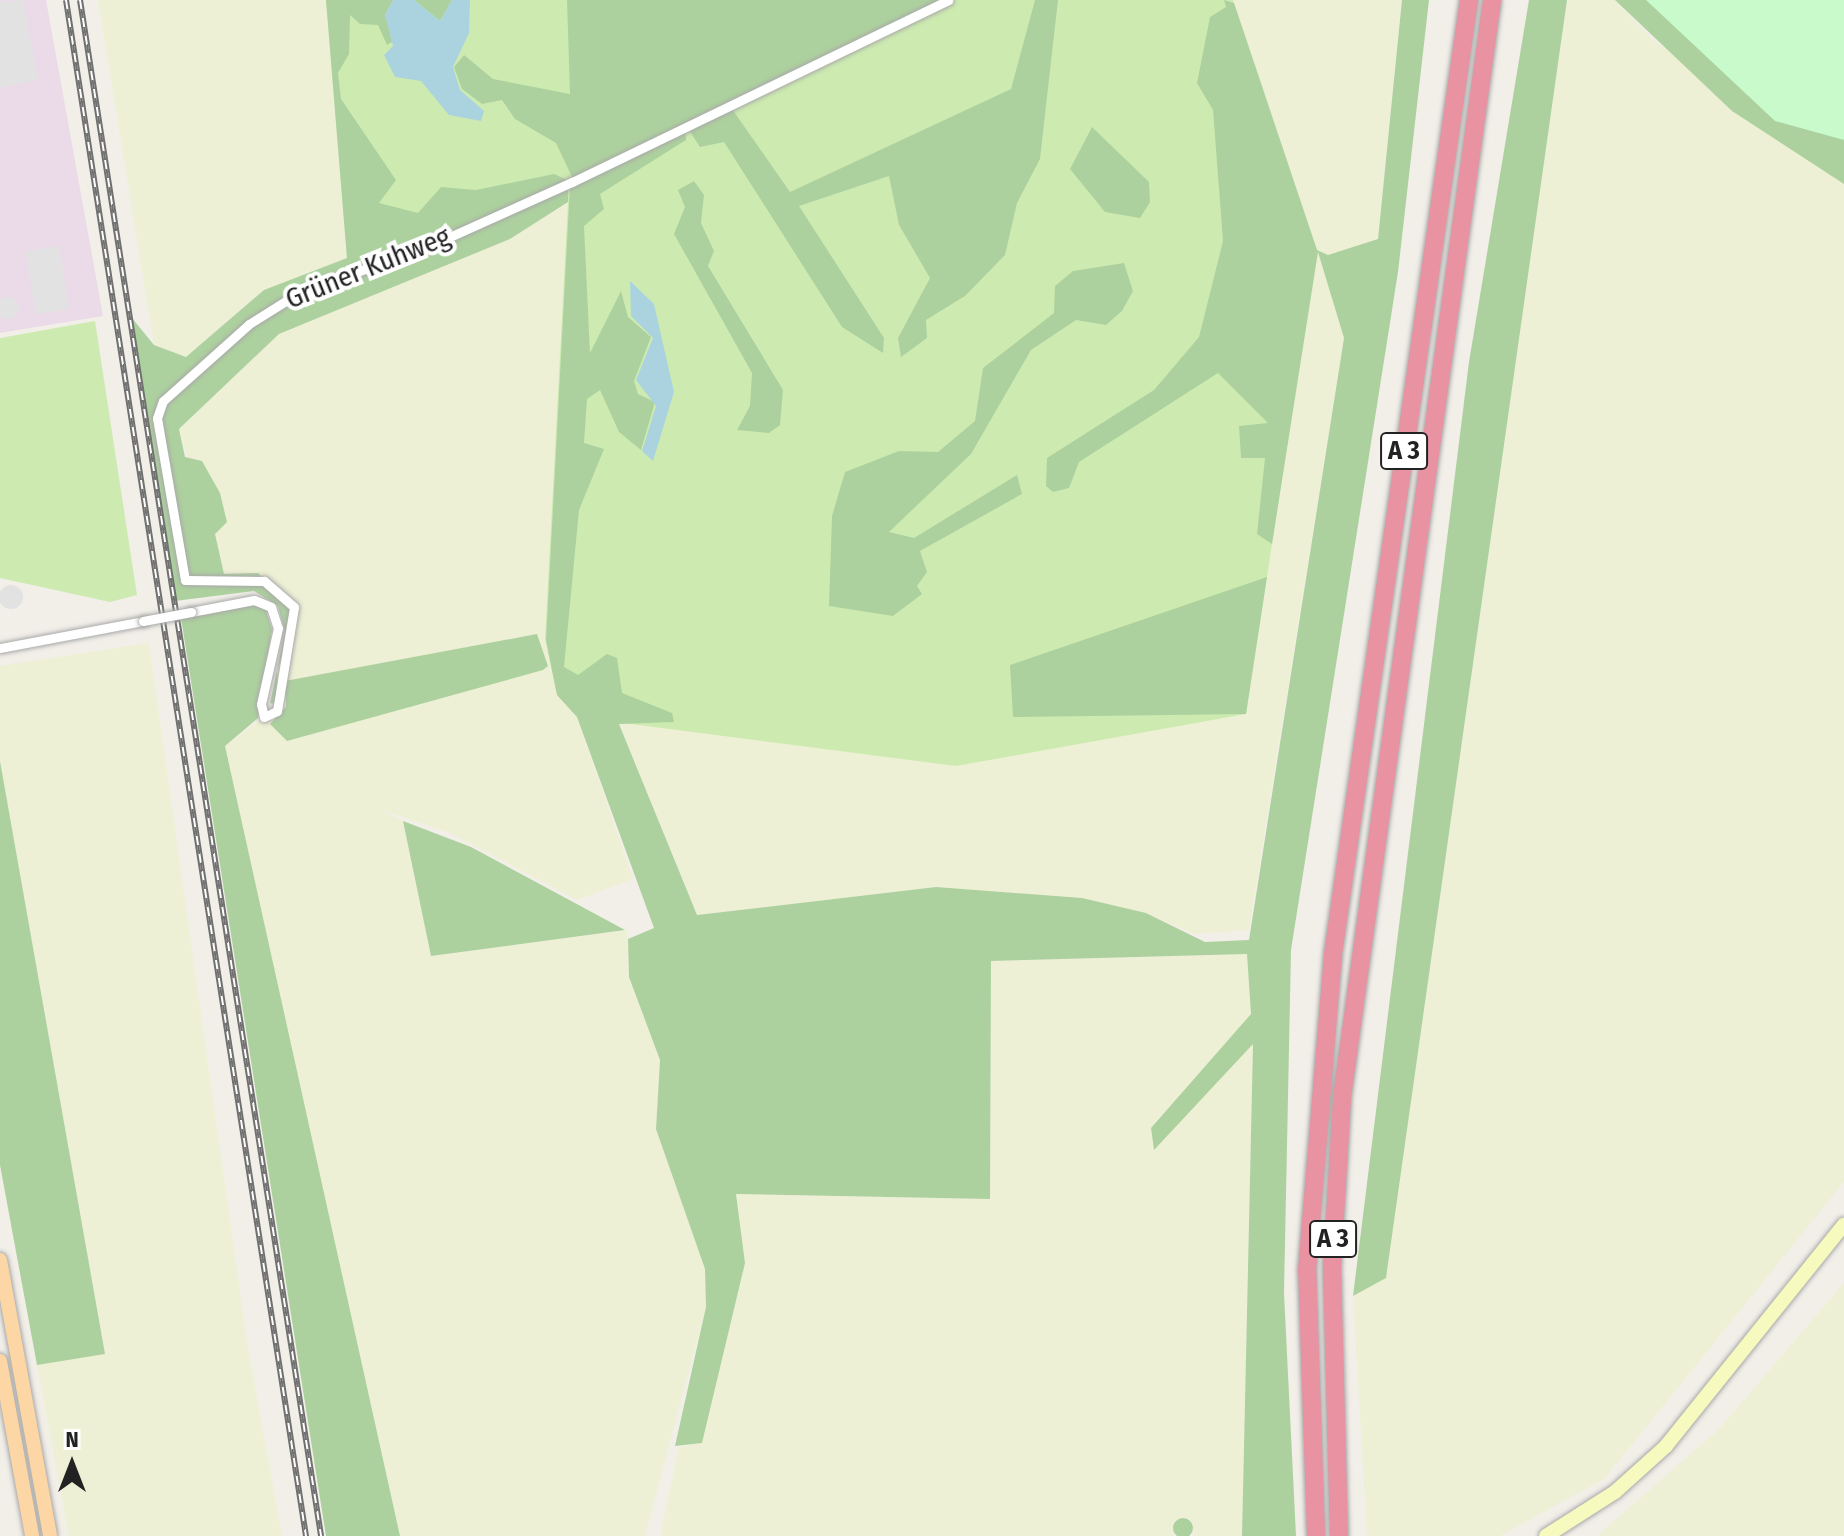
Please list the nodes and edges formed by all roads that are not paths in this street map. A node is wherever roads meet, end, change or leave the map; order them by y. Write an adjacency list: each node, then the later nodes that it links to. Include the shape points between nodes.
1 (948, 0): 4 (street, Grüner Kuhweg, bridge, via 572,182 425,248 300,292 249,324 163,401 157,418 185,580 264,581 294,607 277,711 264,717 261,704 278,628 271,607 254,600)
2 (1469, 0): 10 (highway, A 3, via 1333,954 1307,1271)
3 (1492, 0): 11 (highway, A 3, via 1368,895 1334,1210)
4 (0, 648)
5 (1844, 1225): 12 (main road, via 1666,1446 1615,1492)
6 (0, 1260): 9 (main road)
7 (0, 1361): 8 (main road)
8 (32, 1536)
9 (50, 1536)
10 (1316, 1536)
11 (1339, 1536)
12 (1546, 1536)

